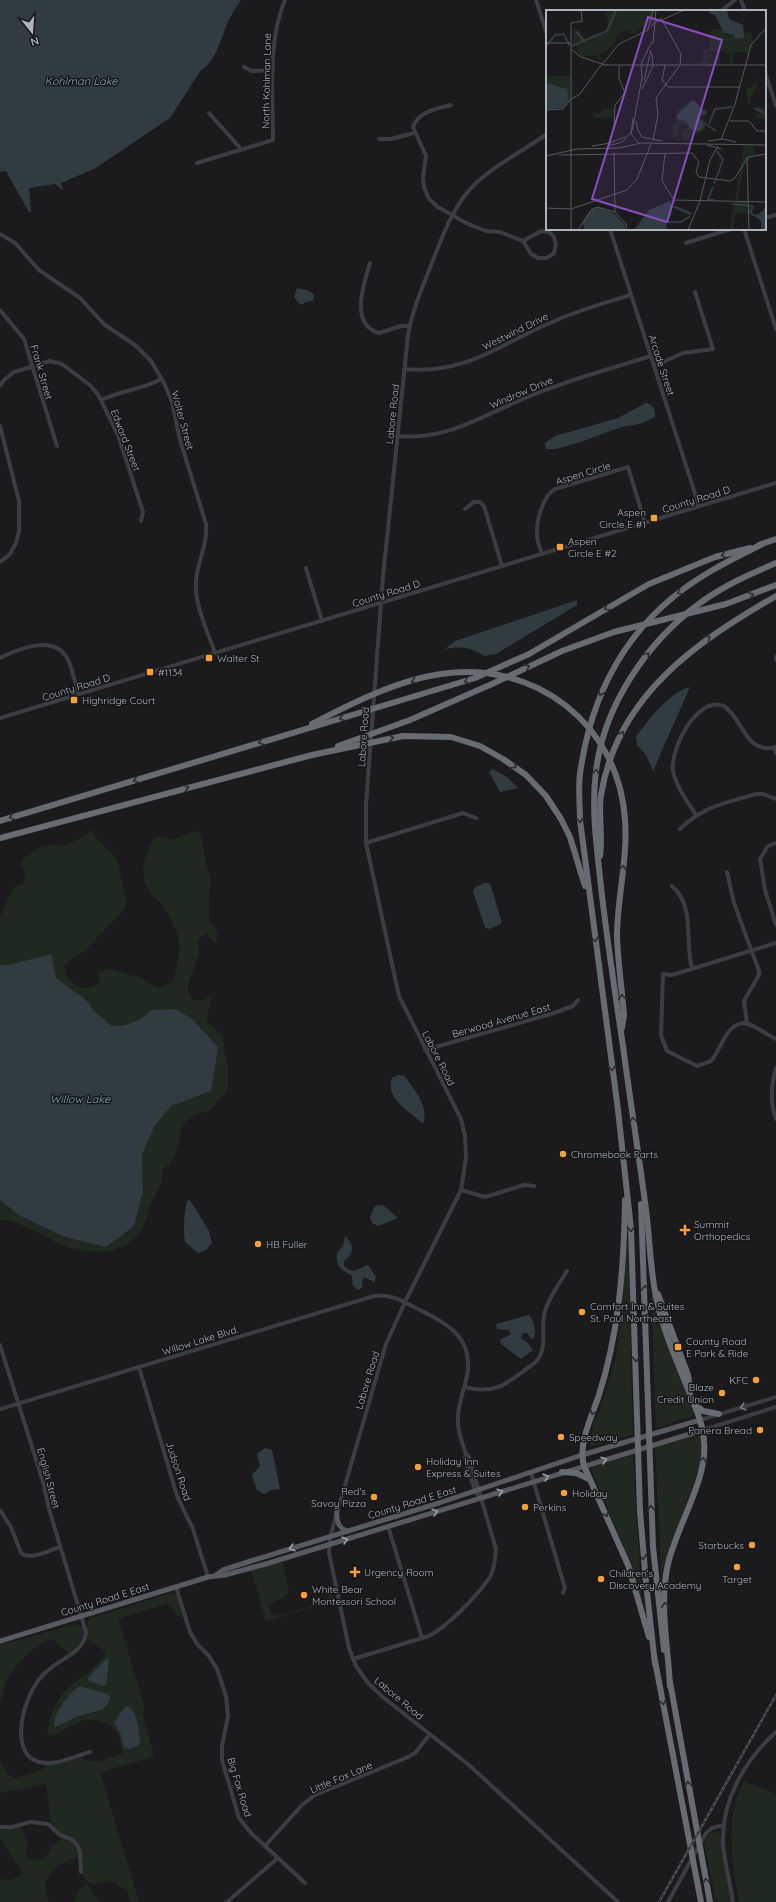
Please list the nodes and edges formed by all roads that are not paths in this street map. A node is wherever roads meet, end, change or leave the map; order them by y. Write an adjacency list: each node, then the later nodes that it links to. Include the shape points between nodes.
1 (285, 0): 9 (street, North Kohlman Lane, via 275,32)
2 (536, 0): 7 (street)
3 (735, 0): 5 (street)
4 (741, 0): 6 (street)
5 (722, 10)
6 (745, 10)
7 (546, 31)
8 (244, 67): 9 (street, via 252,70)
9 (273, 70): 17 (street, North Kohlman Lane, via 273,140)
10 (766, 75): 12 (street)
11 (451, 104): 14 (street, via 420,116 413,127)
12 (776, 106)
13 (208, 113): 17 (street)
14 (414, 133): 16 (street, via 391,139); 19 (street, via 426,156 423,177 429,199 438,208)
15 (546, 135): 19 (street, Labore Road, via 476,182)
16 (379, 139)
17 (241, 150): 18 (street)
18 (197, 163)
19 (452, 215): 26 (street, via 486,231 500,232); 32 (street, Labore Road)
20 (776, 215): 21 (street)
21 (766, 218)
22 (610, 230): 30 (street, Arcade Street)
23 (728, 230): 27 (street)
24 (744, 230): 33 (street)
25 (0, 234): 38 (street, Walter Street, via 15,243 48,277 80,298 111,330 141,350)
26 (523, 241): 26 (street, via 531,254 538,258 547,258 554,253 556,245 554,237 549,232 541,231)
27 (686, 243)
28 (370, 262): 32 (street, via 361,300 368,327 380,333 400,326)
29 (695, 292): 36 (street, via 713,349 683,353)
30 (631, 295): 34 (street, Arcade Street); 37 (street, Westwind Drive, via 552,322 464,363 432,370)
31 (0, 310): 35 (street, Frank Street, via 21,334)
32 (409, 326): 37 (street, Labore Road)
33 (776, 329)
34 (650, 356): 36 (street, Arcade Street); 42 (street, Windrow Drive, via 540,392 452,431 423,437)
35 (32, 366): 39 (street, Edward Street, via 14,372); 40 (street, Edward Street, via 50,361 62,364 91,386); 43 (street, Frank Street)
36 (654, 366): 45 (street, Arcade Street)
37 (404, 369): 42 (street, Labore Road)
38 (161, 379): 40 (street); 60 (street, Walter Street, via 172,402 180,440 206,524 207,537 196,576 196,590)
39 (0, 386)
40 (102, 400): 47 (street, Edward Street, via 119,439 143,512)
41 (0, 426): 52 (street, via 18,494 18,537 13,549)
42 (397, 436): 58 (street, Labore Road)
43 (57, 446)
44 (776, 483): 45 (street, County Road D)
45 (699, 506): 48 (street, County Road D)
46 (465, 509): 54 (street, via 474,502 480,502 484,506)
47 (141, 521)
48 (645, 523): 51 (street, County Road D); 51 (street, Aspen Circle, via 628,467 570,484 553,490 545,498 537,531)
49 (776, 539): 50 (highway)
50 (762, 544): 66 (highway, one-way to 66, via 715,557 655,581 529,654 475,678); 83 (highway, one-way to 83, via 710,571 673,598 631,641 612,670 596,704 580,776 580,820)
51 (542, 554): 54 (street, County Road D)
52 (0, 562)
53 (776, 563): 80 (highway, one-way to 53, via 593,803 596,768 604,732 621,695 664,634 701,602 742,578)
54 (502, 566): 58 (street, County Road D)
55 (306, 568): 59 (street)
56 (776, 585): 69 (highway, one-way to 56, via 410,720 562,651 614,632 726,604)
57 (776, 596): 80 (highway, one-way to 57, via 601,796 614,749 625,727 646,695 671,667 720,629)
58 (381, 603): 59 (street, County Road D); 78 (street, Labore Road)
59 (322, 621): 60 (street, County Road D)
60 (215, 653): 64 (street, County Road D)
61 (776, 656): 63 (street)
62 (0, 658): 64 (street, via 36,646 53,645 68,661)
63 (776, 660)
64 (79, 694): 65 (street, County Road D)
65 (0, 718)
66 (298, 731): 74 (highway, one-way to 74); 90 (highway, one-way to 66, via 624,1015 617,937 626,820 623,800 613,769 596,736 576,714 552,694 529,684 496,674 452,672 388,690)
67 (775, 747): 68 (street); 72 (street, via 764,749 753,744 724,706 712,704 697,713 687,726 673,764 679,787)
68 (776, 754)
69 (312, 755): 71 (highway, one-way to 69); 83 (highway, one-way to 83, via 403,736 451,737 480,746 526,775 546,796 570,837)
70 (776, 799): 72 (street, via 756,794 706,809)
71 (94, 812): 76 (highway); 77 (highway)
72 (696, 815): 75 (street)
73 (476, 818): 78 (street, via 463,813)
74 (0, 821)
75 (680, 828)
76 (0, 838)
77 (0, 842)
78 (366, 843): 92 (street, Labore Road, via 399,996)
79 (776, 843): 84 (street, via 768,846 760,859 764,885)
80 (599, 867): 90 (highway)
81 (727, 872): 86 (street, via 734,903)
82 (672, 886): 87 (street, via 681,894 687,912 689,957)
83 (590, 900): 96 (highway, one-way to 96)
84 (776, 923)
85 (776, 943): 86 (street)
86 (751, 950): 87 (street); 89 (street, via 759,975 744,1001)
87 (692, 968): 89 (street, via 672,975 663,974 661,1035 667,1051 697,1066 712,1061 730,1030)
88 (578, 1000): 92 (street, Berwood Avenue East, via 573,1006 551,1014)
89 (747, 1024): 91 (street)
90 (621, 1036): 95 (highway, one-way to 90)
91 (776, 1039)
92 (425, 1050): 98 (street, Labore Road, via 461,1119 466,1158)
93 (776, 1068): 94 (street, via 772,1103)
94 (776, 1119)
95 (638, 1158): 105 (highway, via 656,1300); 136 (highway, one-way to 95, via 653,1547 643,1232)
96 (626, 1176): 112 (highway, one-way to 112, via 623,1252 615,1329 605,1377 587,1430); 135 (highway, one-way to 135, via 631,1229 640,1511)
97 (534, 1186): 98 (street, via 524,1185 484,1197)
98 (461, 1190): 100 (street, Labore Road)
99 (567, 1271): 103 (street, via 544,1315 543,1350 536,1362 494,1389 483,1391)
100 (405, 1302): 102 (street, Willow Lake Blvd., via 387,1295 374,1296); 103 (street, Willow Lake Blvd., via 444,1322 458,1335 465,1348 468,1362); 121 (street, Labore Road, via 386,1344)
101 (0, 1345): 106 (street, English Street)
102 (139, 1367): 106 (street, Willow Lake Blvd.); 128 (street, Judson Road, via 177,1496 193,1529)
103 (464, 1387): 118 (street, Willow Lake Blvd., via 458,1420 465,1458)
104 (776, 1397): 109 (street, County Road E East, one-way to 109)
105 (694, 1403): 109 (highway, via 703,1411); 110 (highway)
106 (19, 1404): 108 (street, Willow Lake Blvd.); 126 (street, English Street)
107 (776, 1407): 111 (street, County Road E East)
108 (0, 1410)
109 (719, 1414): 110 (street, County Road E East)
110 (700, 1420): 111 (highway); 112 (main road, County Road E East)
111 (703, 1430): 113 (main road, County Road E East, one-way to 111); 136 (highway, one-way to 111, via 665,1603 666,1575 675,1540 702,1469 705,1449)
112 (582, 1455): 113 (highway); 115 (main road, County Road E East)
113 (584, 1466): 114 (main road, County Road E East); 116 (highway)
114 (562, 1472): 116 (highway, via 576,1473); 117 (main road, County Road E East, one-way to 114)
115 (531, 1473): 117 (street); 118 (main road, County Road E East)
116 (590, 1479): 135 (highway, one-way to 135, via 628,1565)
117 (534, 1481): 119 (main road, County Road E East, one-way to 117); 130 (street, via 566,1588)
118 (477, 1490): 119 (street, Willow Lake Blvd.); 123 (main road, County Road E East)
119 (480, 1498): 122 (main road, County Road E East, one-way to 119); 132 (street, Willow Lake Blvd., via 496,1549 495,1564 490,1576 447,1624)
120 (0, 1510): 126 (street, via 11,1527 21,1553 25,1556)
121 (337, 1510): 123 (main road, via 340,1527 345,1531); 124 (street, Labore Road)
122 (388, 1526): 125 (main road, County Road E East, one-way to 122); 132 (street)
123 (351, 1530): 124 (main road, County Road E East)
124 (330, 1537): 125 (street, Labore Road); 127 (main road, County Road E East, one-way to 127, via 229,1568)
125 (328, 1545): 127 (main road, County Road E East); 134 (street, Labore Road, via 345,1632)
126 (60, 1547): 131 (street, English Street)
127 (215, 1576): 128 (main road, County Road E East)
128 (208, 1577): 129 (main road, County Road E East)
129 (176, 1587): 131 (main road, County Road E East); 143 (street, Big Fox Road, via 190,1632 217,1669 226,1696 228,1716 221,1753 237,1811 246,1828)
130 (563, 1593)
131 (82, 1616): 133 (main road, County Road E East); 139 (street, English Street, via 86,1632 83,1641 72,1654 51,1667 36,1684 27,1702 20,1735 26,1753 42,1762 55,1763)
132 (422, 1638): 134 (street, Willow Lake Blvd.)
133 (0, 1641)
134 (353, 1658): 138 (street, Labore Road, via 363,1677 373,1688)
135 (656, 1664): 150 (highway, one-way to 150)
136 (670, 1686): 151 (highway, one-way to 136)
137 (776, 1732): 141 (street, via 757,1752 738,1780 729,1800)
138 (430, 1734): 143 (street, Little Fox Lane, via 415,1753 406,1758 314,1795); 148 (street, Labore Road, via 474,1769)
139 (90, 1752)
140 (0, 1824): 142 (street)
141 (724, 1825): 149 (street, via 712,1828 706,1833); 152 (street, via 724,1852)
142 (2, 1827): 145 (street, via 30,1822 49,1824 60,1835 71,1839 77,1845)
143 (265, 1846): 144 (street, Big Fox Road)
144 (278, 1858): 146 (street, Big Fox Road); 147 (street)
145 (81, 1872)
146 (305, 1883)
147 (227, 1902)
148 (618, 1902)
149 (668, 1902)
150 (701, 1902)
151 (710, 1902)
152 (733, 1902)

